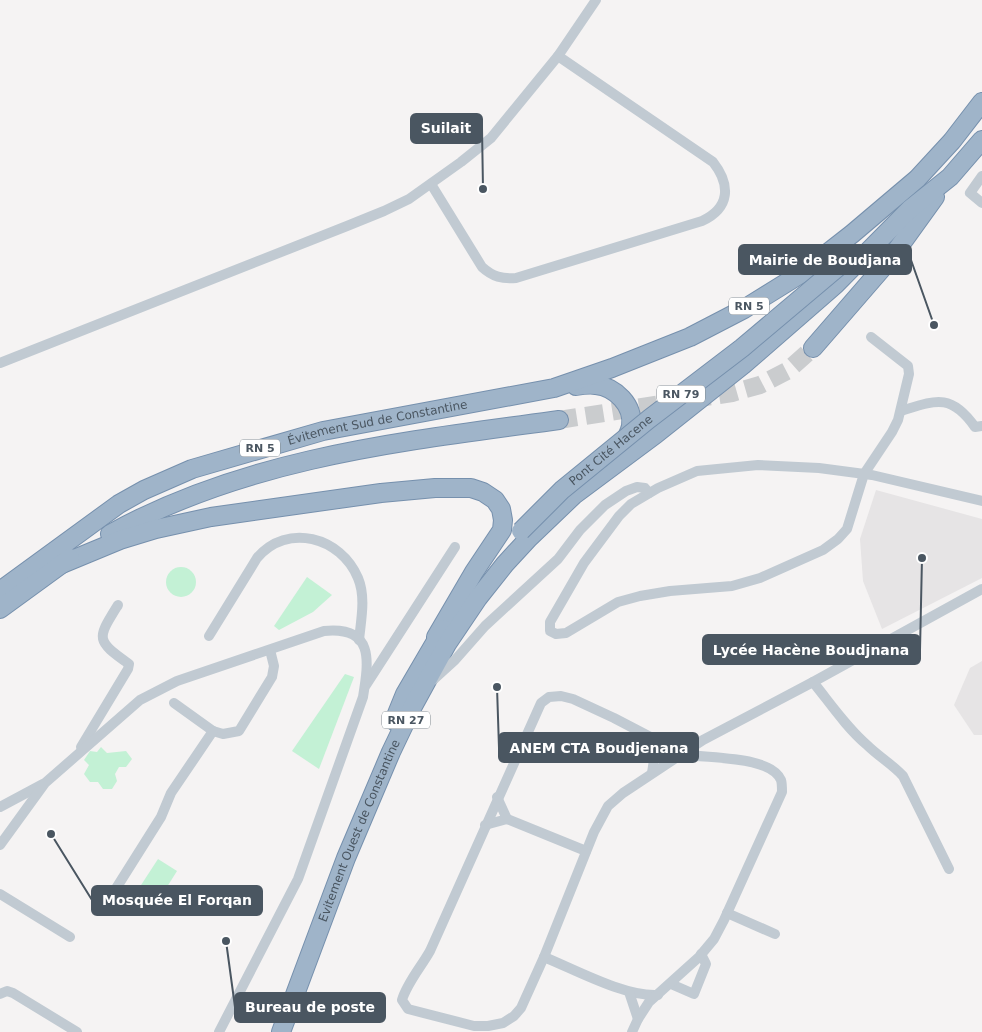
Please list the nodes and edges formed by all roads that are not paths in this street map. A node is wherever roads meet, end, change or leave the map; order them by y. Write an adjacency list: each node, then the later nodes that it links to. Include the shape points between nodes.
1 (596, 0): 2 (street)
2 (558, 56): 8 (street, via 491,138); 8 (street, via 712,162 725,184 724,198 713,216 505,279 482,267)
3 (982, 102): 7 (highway, RN 5)
4 (982, 140): 6 (highway)
5 (982, 176): 9 (street, via 970,193)
6 (950, 177): 10 (highway, RN 79); 12 (highway, via 891,258)
7 (917, 179): 10 (highway, RN 79); 14 (highway, RN 5, via 802,273 744,309 690,336)
8 (431, 184): 13 (street, via 384,211)
9 (982, 204)
10 (847, 266): 18 (highway, Pont Cité Hacene / RN 79, via 835,286 744,365); 22 (highway, Pont Cité Hacene / RN 79, bridge, via 649,419 562,490)
11 (872, 337): 15 (street, via 908,366)
12 (813, 348)
13 (0, 363)
14 (554, 388): 18 (highway, via 597,385 624,401 631,415 631,426); 26 (highway, Évitement Sud de Constantine / RN 5, via 323,431 192,469 119,504)
15 (901, 411): 17 (street, via 939,401 964,412 975,427); 19 (street, via 892,432)
16 (559, 420): 24 (highway, Évitement Sud de Constantine / RN 5, via 418,438 302,461 252,475 163,508)
17 (982, 426)
18 (617, 463): 35 (highway, Evitement Ouest de Constantine / RN 27, via 574,495 505,564 447,644)
19 (864, 474): 20 (street, via 788,465 721,467 697,471); 20 (street, via 847,529 822,550 760,578 732,586 670,591 618,602 566,633 550,632 550,622 584,563 619,516); 21 (street)
20 (649, 493): 35 (street, via 645,488 637,487 605,505 558,559)
21 (982, 502)
22 (521, 531): 30 (highway, Evitement Ouest de Constantine / RN 27, via 480,577)
23 (455, 547): 34 (street)
24 (62, 564): 28 (highway, Évitement Sud de Constantine / RN 5); 30 (highway, via 120,540 211,517 381,493 471,488 495,500 501,509 502,530)
25 (982, 589): 33 (street)
26 (0, 591)
27 (118, 605): 40 (street, via 102,637 108,649 129,664 128,670)
28 (0, 609)
29 (209, 636): 31 (street, via 264,549 293,538 318,540 329,545 350,564 362,589)
30 (436, 638): 64 (highway, Evitement Ouest de Constantine / RN 27, via 406,694 337,861)
31 (360, 640): 32 (street, via 345,631 324,631); 34 (street, via 366,658)
32 (270, 650): 37 (street, via 274,666 272,676 239,732 223,734); 40 (street, via 177,682 140,700)
33 (813, 682): 39 (street, via 703,740); 49 (street, via 853,731 903,776)
34 (365, 686): 63 (street, via 298,879)
35 (423, 689): 65 (highway, Evitement Ouest de Constantine / RN 27, via 346,858)
36 (174, 703): 37 (street)
37 (213, 731): 50 (street, via 171,793 161,817)
38 (657, 740): 39 (street); 41 (street); 43 (street, via 573,699 549,697 535,714)
39 (683, 754): 41 (street); 52 (street, via 756,762 768,766 781,781 782,792)
40 (73, 760): 42 (street)
41 (652, 773): 48 (street, via 608,806)
42 (45, 783): 44 (street); 47 (street)
43 (498, 797): 45 (street); 46 (street)
44 (0, 807)
45 (507, 820): 46 (street); 48 (street)
46 (485, 825): 56 (street, via 430,951 402,1000 408,1009 474,1026 503,1023 521,1008)
47 (0, 845)
48 (586, 851): 56 (street)
49 (949, 869)
50 (115, 890)
51 (0, 894): 54 (street)
52 (727, 913): 53 (street); 55 (street, via 714,939)
53 (775, 934)
54 (70, 938)
55 (701, 954): 57 (street); 57 (street, via 706,964 694,994)
56 (544, 957): 58 (street)
57 (671, 984): 60 (street)
58 (629, 992): 60 (street); 61 (street)
59 (0, 994): 62 (street, via 13,993)
60 (658, 995): 61 (street)
61 (638, 1019): 66 (street)
62 (77, 1032)
63 (219, 1032)
64 (273, 1032)
65 (281, 1032)
66 (632, 1032)

